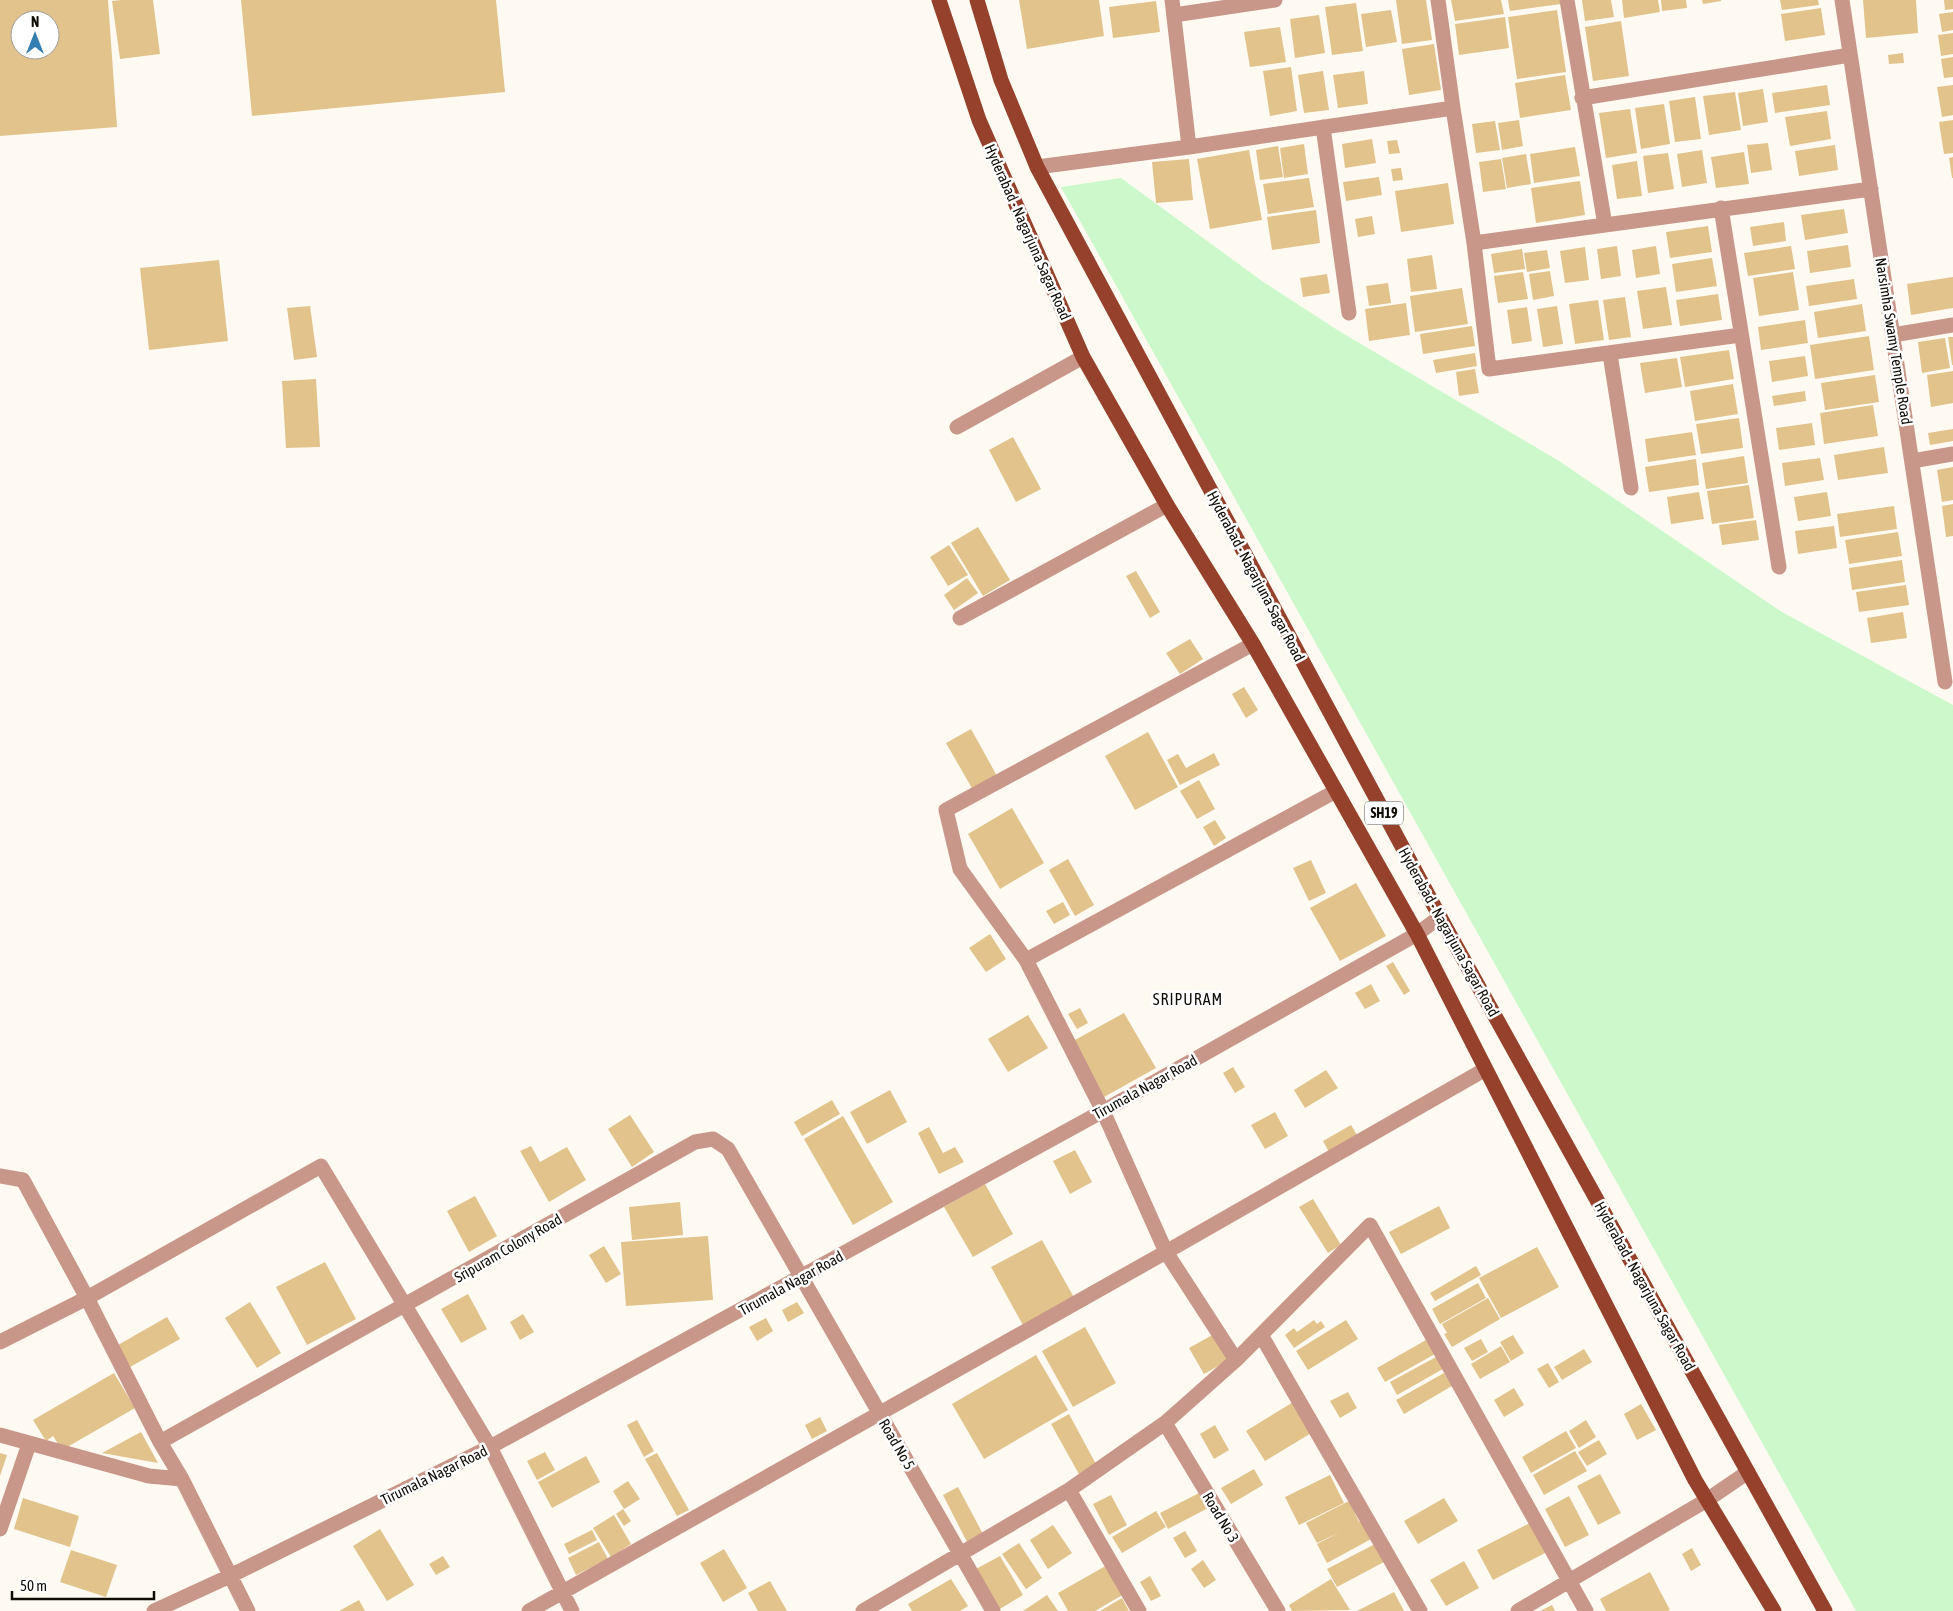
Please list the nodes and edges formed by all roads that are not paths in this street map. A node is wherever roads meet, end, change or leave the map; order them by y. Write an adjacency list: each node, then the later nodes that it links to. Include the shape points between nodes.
1 (939, 0): 24 (main road, Hyderabad - Nagarjuna Sagar Road / SH19, via 979,120)
2 (977, 0): 14 (main road, Hyderabad - Nagarjuna Sagar Road / SH19, via 1001,80)
3 (1172, 0): 8 (street)
4 (1275, 0): 8 (street)
5 (1438, 0): 11 (street)
6 (1567, 0): 10 (street)
7 (1842, 0): 9 (street, Narsimha Swamy Temple Road)
8 (1174, 15): 13 (street)
9 (1850, 55): 10 (street); 15 (street, Narsimha Swamy Temple Road)
10 (1582, 98): 17 (street)
11 (1453, 108): 12 (street); 18 (street)
12 (1323, 127): 13 (street); 19 (street)
13 (1189, 147): 14 (street)
14 (1037, 168): 35 (main road, Hyderabad - Nagarjuna Sagar Road / SH19)
15 (1871, 189): 16 (street); 22 (street, Narsimha Swamy Temple Road)
16 (1721, 208): 17 (street); 21 (street)
17 (1605, 225): 18 (street)
18 (1474, 243): 23 (street, via 1489,369)
19 (1349, 313)
20 (1953, 325): 22 (street)
21 (1741, 336): 23 (street); 30 (street)
22 (1893, 336): 27 (street, Narsimha Swamy Temple Road)
23 (1610, 354): 28 (street)
24 (1083, 358): 25 (street); 29 (main road, Hyderabad - Nagarjuna Sagar Road / SH19)
25 (957, 427)
26 (1953, 454): 27 (street)
27 (1912, 461): 33 (street, Narsimha Swamy Temple Road)
28 (1631, 488)
29 (1167, 505): 31 (street); 32 (main road, Hyderabad - Nagarjuna Sagar Road / SH19)
30 (1778, 567)
31 (960, 618)
32 (1253, 644): 34 (main road, Hyderabad - Nagarjuna Sagar Road / SH19); 37 (street, via 946,810 960,869)
33 (1945, 682)
34 (1336, 791): 36 (main road, Hyderabad - Nagarjuna Sagar Road / SH19); 37 (street)
35 (1440, 917): 36 (street, Tirumala Nagar Road); 54 (main road, Hyderabad - Nagarjuna Sagar Road / SH19)
36 (1416, 934): 38 (main road, Hyderabad - Nagarjuna Sagar Road / SH19); 39 (street, Tirumala Nagar Road)
37 (1026, 960): 39 (street)
38 (1484, 1070): 41 (street); 57 (main road, Hyderabad - Nagarjuna Sagar Road / SH19)
39 (1103, 1111): 41 (street); 42 (street, Tirumala Nagar Road)
40 (0, 1176): 43 (street, via 23,1180)
41 (1166, 1252): 47 (street); 48 (street)
42 (801, 1277): 44 (street, Sripuram Colony Road, via 728,1149 713,1139 695,1142); 48 (street, Road No 5); 53 (street, Tirumala Nagar Road)
43 (87, 1298): 44 (street, via 320,1166); 46 (street); 51 (street)
44 (406, 1306): 51 (street, Sripuram Colony Road); 53 (street)
45 (1261, 1335): 47 (street); 61 (street, via 1370,1225); 71 (street)
46 (0, 1342)
47 (1236, 1360): 49 (street)
48 (880, 1414): 59 (street, Road No 5); 62 (street)
49 (1164, 1423): 56 (street); 70 (street, Road No 3)
50 (0, 1435): 52 (street)
51 (160, 1442): 55 (street)
52 (29, 1444): 55 (street, via 149,1476); 58 (street)
53 (490, 1447): 60 (street, Tirumala Nagar Road); 62 (street)
54 (1748, 1472): 57 (street); 75 (main road, Hyderabad - Nagarjuna Sagar Road / SH19)
55 (182, 1479): 60 (street)
56 (1069, 1490): 59 (street); 69 (street)
57 (1707, 1500): 61 (street); 74 (main road, Hyderabad - Nagarjuna Sagar Road / SH19)
58 (0, 1529)
59 (960, 1554): 67 (street); 68 (street, Road No 5)
60 (230, 1576): 63 (street, Tirumala Nagar Road); 64 (street)
61 (1568, 1581): 72 (street); 73 (street)
62 (562, 1593): 65 (street); 66 (street)
63 (154, 1611)
64 (248, 1611)
65 (529, 1611)
66 (572, 1611)
67 (863, 1611)
68 (993, 1611)
69 (1139, 1611)
70 (1278, 1611)
71 (1420, 1611)
72 (1518, 1611)
73 (1586, 1611)
74 (1774, 1611)
75 (1825, 1611)

